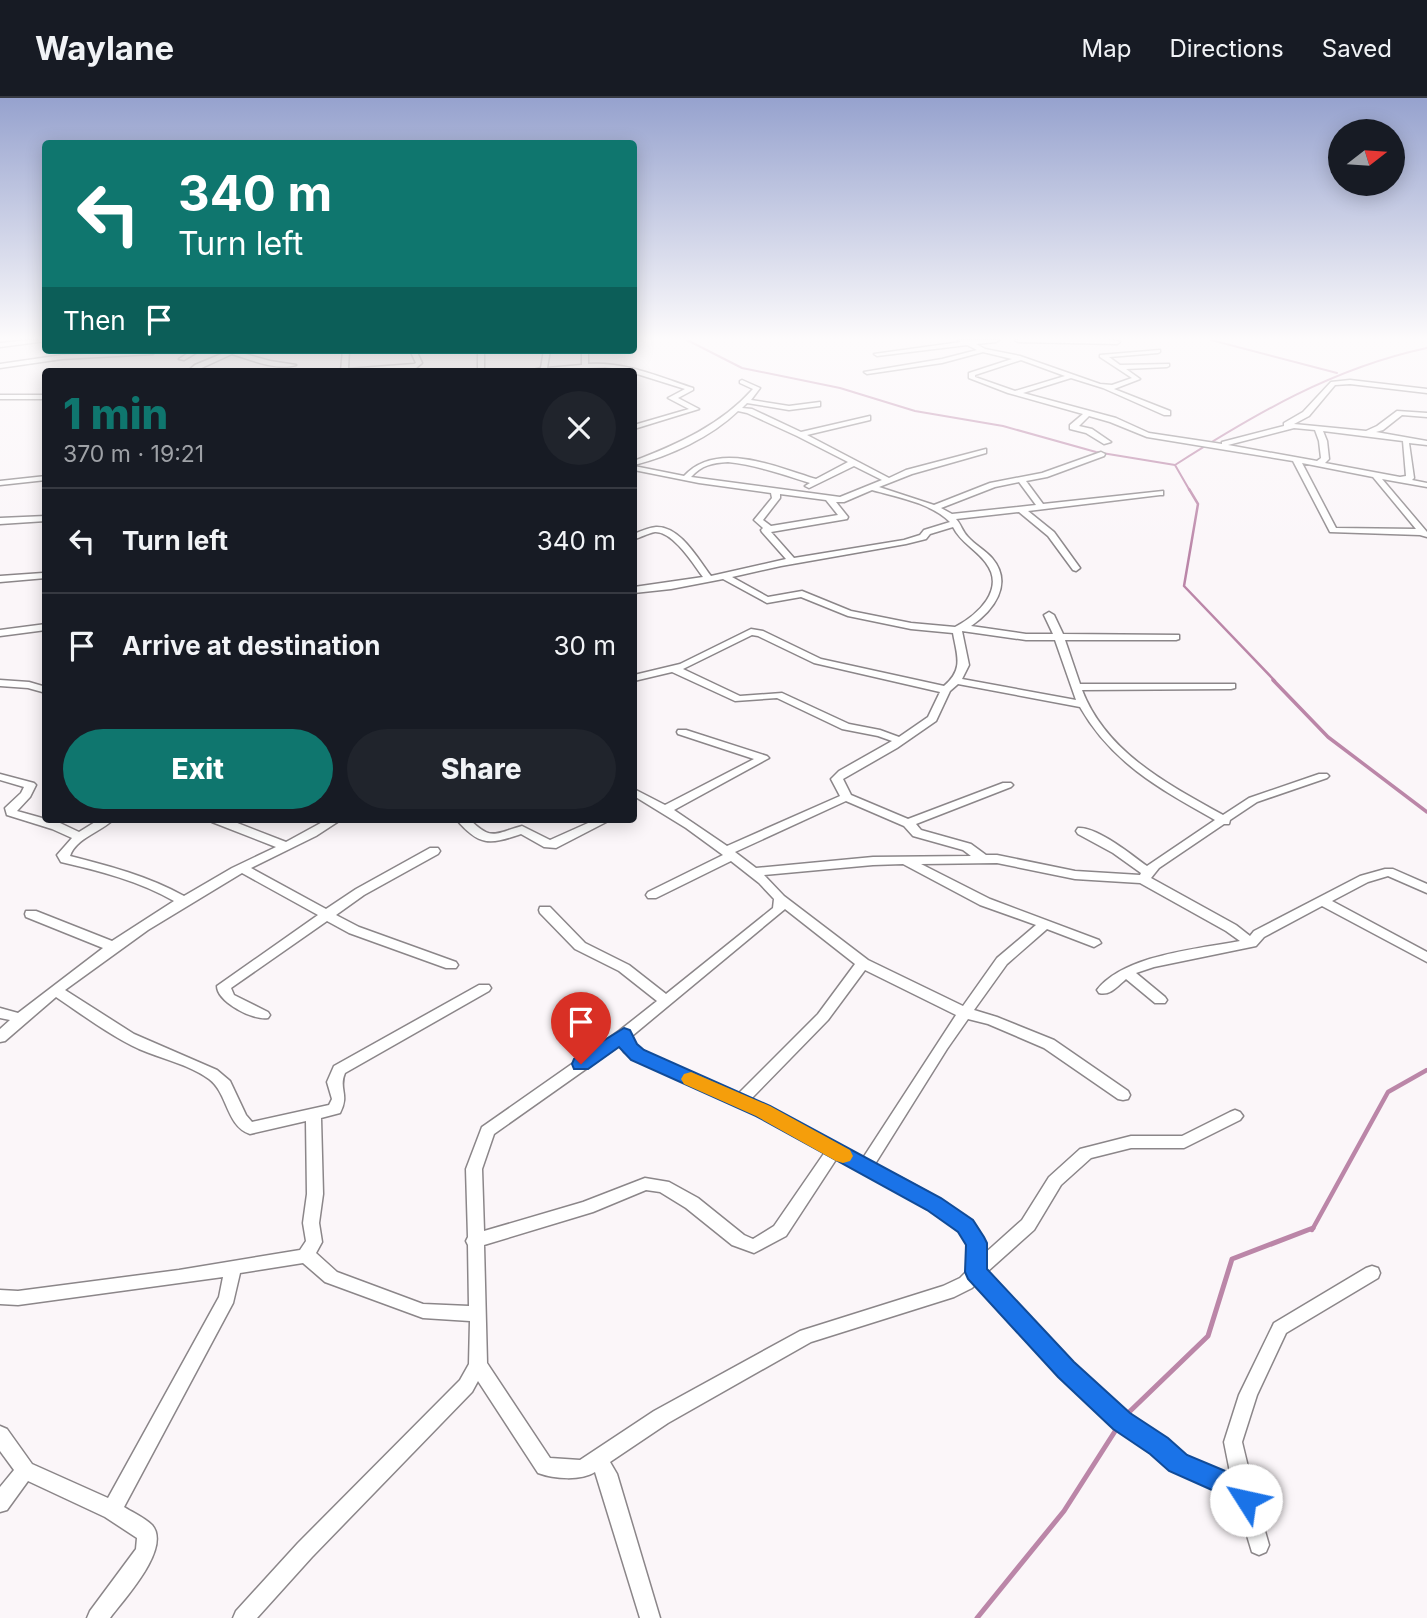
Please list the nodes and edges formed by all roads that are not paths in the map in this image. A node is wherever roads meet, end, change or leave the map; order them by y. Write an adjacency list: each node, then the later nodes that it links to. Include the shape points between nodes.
1 (688, 411): 11 (street)
2 (734, 411): 23 (street, via 691,440)
3 (749, 411): 15 (street)
4 (1080, 411): 7 (street)
5 (1162, 411): 8 (street)
6 (1309, 411): 12 (street)
7 (1087, 413): 17 (street, via 1073,427); 19 (street, via 1147,435)
8 (1167, 413)
9 (1427, 415): 14 (street, via 1400,413)
10 (867, 418): 15 (street)
11 (637, 426)
12 (1284, 427): 13 (street); 19 (street)
13 (1318, 428): 14 (street); 25 (street, via 1325,459)
14 (1367, 433): 16 (street)
15 (800, 435): 24 (street)
16 (1408, 439): 18 (street); 31 (street, via 1410,478)
17 (1107, 442)
18 (1427, 443)
19 (1211, 445): 22 (street)
20 (983, 451): 32 (street)
21 (1101, 454): 30 (street)
22 (1297, 461): 25 (street); 48 (street, via 1333,530)
23 (637, 462)
24 (853, 463): 32 (street); 33 (street)
25 (1317, 465): 27 (street)
26 (637, 469): 29 (street)
27 (1376, 476): 31 (street); 48 (street)
28 (42, 478): 34 (street)
29 (686, 478): 33 (street, via 702,462 718,459); 37 (street)
30 (1021, 479): 41 (street); 42 (street)
31 (1396, 480): 35 (street)
32 (889, 481): 36 (street)
33 (816, 482): 38 (street)
34 (0, 483)
35 (1427, 485)
36 (873, 488): 40 (street, via 848,499); 42 (street)
37 (775, 491): 38 (street); 47 (street, via 776,498 758,520)
38 (793, 494): 40 (street)
39 (1160, 494): 41 (street)
40 (829, 499): 47 (street, via 844,517)
41 (1040, 505): 43 (street)
42 (933, 508): 46 (street)
43 (1020, 508): 46 (street); 51 (street, via 1051,534)
44 (42, 517): 45 (street)
45 (0, 520)
46 (953, 520): 50 (street, via 901,544); 59 (street, via 997,574 991,604)
47 (768, 528): 50 (street, via 764,531)
48 (1423, 531)
49 (637, 536): 55 (street, via 666,532)
50 (793, 562): 53 (street)
51 (1076, 568)
52 (42, 576): 54 (street)
53 (726, 576): 55 (street); 59 (street, via 765,600 802,594 848,613)
54 (0, 579)
55 (709, 579): 56 (street)
56 (637, 590)
57 (1049, 615): 61 (street)
58 (42, 628): 60 (street)
59 (960, 629): 61 (street); 65 (street, via 964,665)
60 (0, 633)
61 (1059, 637): 62 (street); 68 (street)
62 (1176, 637)
63 (674, 669): 64 (street); 70 (street, via 751,632 818,661); 73 (street, via 739,699 778,695 846,727)
64 (637, 677)
65 (956, 681): 70 (street); 71 (street)
66 (0, 683): 69 (street)
67 (1231, 685): 68 (street)
68 (1078, 687): 71 (street)
69 (42, 689)
70 (946, 690): 73 (street, via 932,719)
71 (1084, 705): 80 (street, via 1112,744 1142,771)
72 (682, 732): 79 (street, via 763,758)
73 (901, 741): 77 (street, via 837,779)
74 (1323, 776): 80 (street, via 1253,800)
75 (0, 777): 81 (street, via 30,785 10,813)
76 (1007, 785): 88 (street)
77 (846, 796): 88 (street); 93 (street)
78 (637, 798): 79 (street)
79 (667, 809): 93 (street)
80 (1225, 821): 98 (street)
81 (42, 822)
82 (45, 823): 90 (street)
83 (102, 823): 90 (street)
84 (226, 823): 91 (street)
85 (328, 823): 91 (street)
86 (466, 823): 87 (street, via 481,837 498,838 522,830 556,844)
87 (598, 823)
88 (908, 823): 95 (street, via 917,833 967,847)
89 (1082, 831): 98 (street, via 1117,850)
90 (80, 837): 103 (street, via 66,850 65,859 116,871)
91 (285, 846): 96 (street)
92 (434, 851): 106 (street)
93 (730, 853): 97 (street); 100 (street)
94 (905, 860): 95 (street); 97 (street); 107 (street, via 985,902)
95 (984, 860): 98 (street, via 1097,878)
96 (242, 868): 103 (street); 106 (street)
97 (752, 872): 101 (street)
98 (1145, 876): 109 (street)
99 (1427, 889): 102 (street, via 1389,872 1364,879)
100 (652, 895)
101 (780, 899): 112 (street); 119 (street, via 779,909)
102 (1322, 901): 109 (street, via 1259,934); 111 (street)
103 (185, 902): 110 (street)
104 (545, 910): 119 (street, via 580,946 624,968)
105 (31, 914): 110 (street)
106 (327, 915): 113 (street, via 354,930); 122 (street, via 224,986 229,998)
107 (1045, 924): 108 (street); 121 (street, via 1002,961)
108 (1094, 943)
109 (1251, 943): 114 (street)
110 (114, 947): 117 (street)
111 (1427, 958)
112 (863, 963): 121 (street); 127 (street, via 823,1017)
113 (451, 965)
114 (1126, 972): 116 (street); 118 (street)
115 (484, 988): 128 (street, via 339,1070 334,1082 338,1107)
116 (1104, 990)
117 (57, 991): 123 (street); 128 (street, via 154,1050 202,1067 219,1079 232,1094 243,1125 250,1128)
118 (1160, 1000)
119 (666, 1001): 124 (street)
120 (0, 1013): 123 (street)
121 (965, 1013): 126 (street, via 1049,1044); 131 (street)
122 (263, 1015)
123 (20, 1018): 125 (street)
124 (624, 1035): 127 (street, via 638,1055); 132 (street, via 487,1131 474,1169)
125 (0, 1037)
126 (1123, 1096)
127 (741, 1100): 130 (street)
128 (313, 1114): 133 (street, via 314,1242)
129 (1235, 1116): 135 (street, via 1184,1142 1131,1142 1086,1153 1055,1181 1028,1225)
130 (834, 1150): 131 (street); 132 (street, via 780,1231 754,1246 738,1240 663,1186 645,1184)
131 (864, 1167): 135 (street, via 965,1226 976,1243)
132 (474, 1241): 138 (street)
133 (306, 1255): 134 (street, via 286,1262); 138 (street, via 331,1277 423,1311)
134 (233, 1267): 137 (street, via 159,1281); 145 (street, via 227,1298)
135 (976, 1272): 141 (street, via 947,1292 826,1329 777,1350); 143 (street, via 1066,1370 1121,1421 1178,1463 1221,1481)
136 (1372, 1273): 143 (street, via 1280,1328 1248,1395 1233,1442)
137 (0, 1297)
138 (477, 1314): 139 (street)
139 (478, 1365): 141 (street, via 545,1467 583,1469); 148 (street, via 467,1386)
140 (0, 1435): 142 (street)
141 (598, 1459): 149 (street, via 607,1474)
142 (25, 1470): 144 (street); 145 (street)
143 (1246, 1500): 146 (street)
144 (0, 1503)
145 (112, 1510): 147 (street, via 145,1532 148,1541 144,1554)
146 (1259, 1545)
147 (97, 1618)
148 (243, 1618)
149 (650, 1618)

